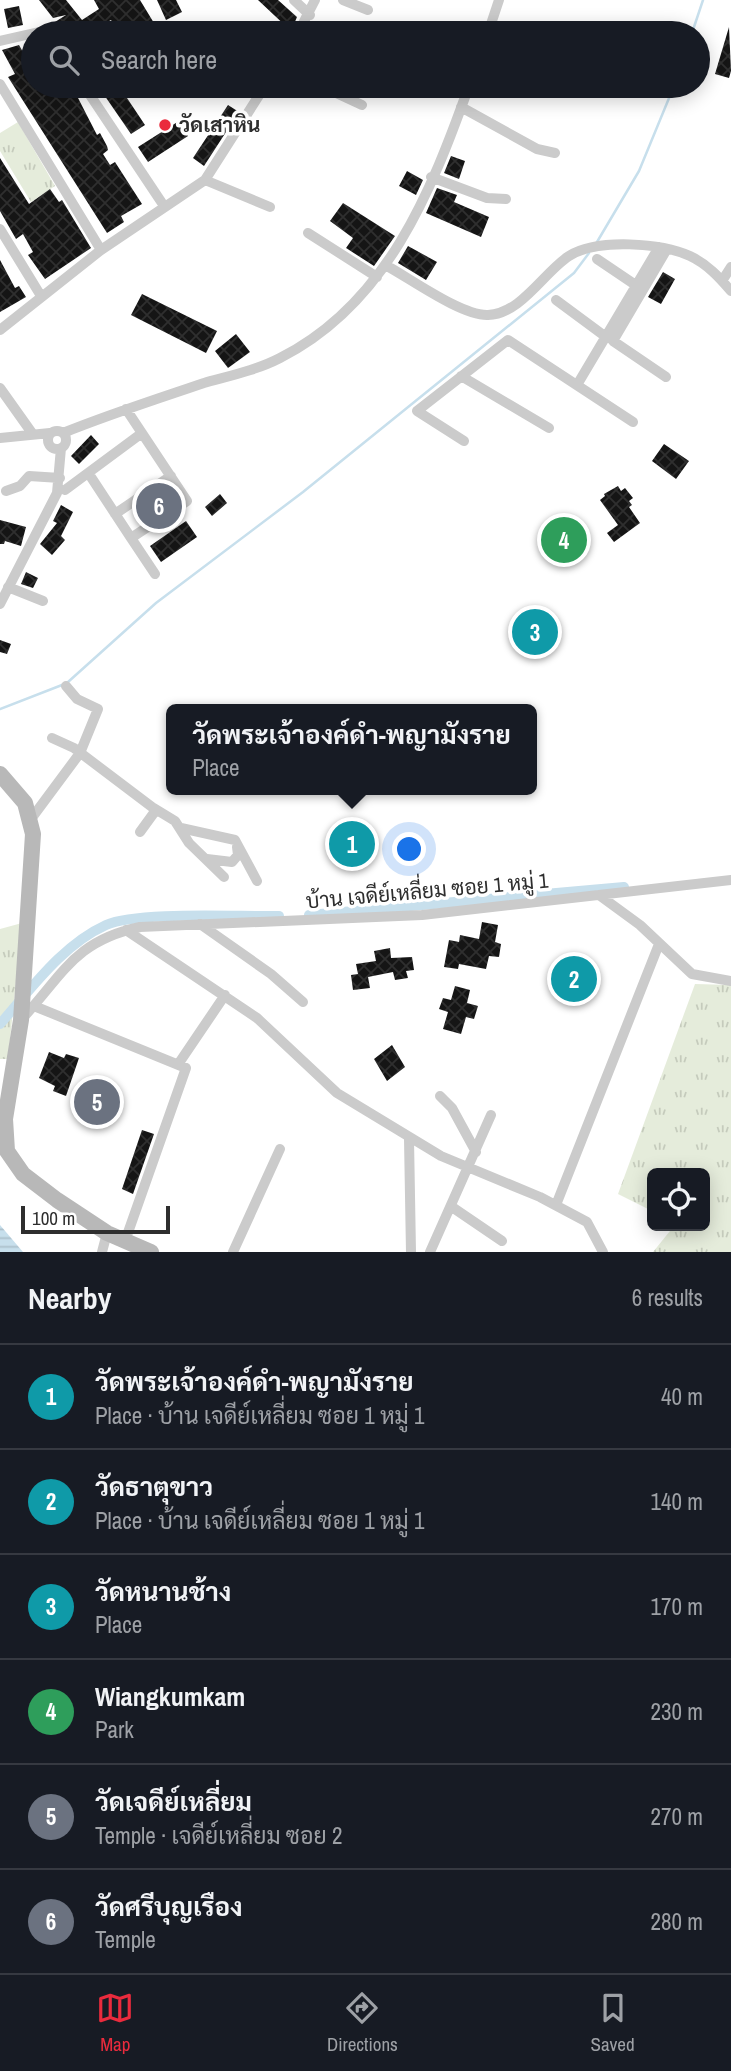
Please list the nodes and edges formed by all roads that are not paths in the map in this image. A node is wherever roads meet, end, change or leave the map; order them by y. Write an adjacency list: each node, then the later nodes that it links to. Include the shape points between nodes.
1 (294, 0): 6 (street)
2 (315, 0): 6 (street)
3 (344, 0): 5 (street)
4 (499, 0): 8 (street)
5 (368, 10)
6 (310, 15): 7 (street)
7 (306, 21)
8 (492, 21)
9 (21, 36): 10 (street)
10 (0, 41)
11 (0, 84): 27 (street)
12 (92, 98): 22 (street)
13 (257, 98): 20 (street)
14 (347, 98): 16 (street)
15 (464, 98): 17 (street)
16 (362, 105)
17 (461, 107): 18 (street, via 537,149); 19 (street)
18 (555, 153)
19 (431, 177): 21 (street, via 487,198); 29 (street, via 416,218)
20 (205, 180): 22 (street); 23 (street)
21 (506, 199)
22 (164, 206): 27 (street)
23 (270, 207)
24 (0, 229): 35 (street)
25 (308, 233): 31 (street)
26 (663, 248): 29 (street, via 594,248 563,260 510,308 490,315 469,311); 32 (street, via 690,256); 33 (street); 40 (street, via 613,341)
27 (101, 250): 35 (street)
28 (597, 259): 33 (street)
29 (387, 266): 31 (street)
30 (731, 267): 32 (street)
31 (377, 277): 43 (street, via 353,306 317,337 278,359)
32 (722, 281): 34 (street)
33 (637, 286): 38 (street)
34 (731, 291)
35 (41, 296): 37 (street)
36 (556, 300): 38 (street)
37 (0, 330)
38 (606, 337): 41 (street)
39 (461, 376): 41 (street, via 508,340); 45 (street); 51 (street, via 417,411)
40 (666, 377)
41 (577, 385): 44 (street)
42 (0, 388): 46 (street)
43 (126, 409): 48 (street); 49 (street)
44 (633, 422)
45 (549, 428)
46 (32, 433): 47 (street); 50 (street)
47 (50, 433): 48 (street); 52 (street, via 51,446)
48 (63, 433): 52 (street, via 66,443)
49 (142, 433): 53 (street); 54 (street)
50 (0, 438)
51 (464, 441)
52 (61, 448): 55 (street)
53 (89, 474): 56 (street); 58 (street)
54 (171, 476): 58 (street); 59 (street, via 187,501)
55 (60, 478): 57 (street, via 29,476); 61 (street, via 39,532)
56 (65, 490)
57 (6, 491)
58 (115, 514): 59 (street)
59 (131, 538): 60 (street)
60 (155, 573)
61 (8, 587): 62 (street); 63 (street)
62 (43, 601)
63 (0, 604)
64 (66, 686): 66 (street, via 77,699 97,707)
65 (52, 738): 66 (street)
66 (80, 753): 68 (street); 69 (street)
67 (0, 774): 69 (street, via 25,803)
68 (156, 810): 70 (street); 71 (street)
69 (31, 819): 85 (street)
70 (181, 828): 72 (street); 73 (street)
71 (140, 832)
72 (237, 844): 73 (street, via 238,855 232,862); 76 (street)
73 (204, 859): 74 (street)
74 (223, 877)
75 (731, 880): 77 (street, บ้าน เจดีย์เหลี่ยม ซอย 1 หมู่ 1)
76 (257, 881)
77 (599, 895): 78 (street, บ้าน เจดีย์เหลี่ยม ซอย 1 หมู่ 1, via 422,915); 80 (street)
78 (200, 924): 79 (street, บ้าน เจดีย์เหลี่ยม ซอย 1 หมู่ 1); 83 (street)
79 (126, 930): 82 (street); 84 (street, บ้าน เจดีย์เหลี่ยม ซอย 1 หมู่ 1, via 107,935 77,954)
80 (659, 944): 81 (street, via 692,974); 93 (street)
81 (731, 981)
82 (225, 995): 86 (street); 89 (street, via 257,1018 337,1093)
83 (303, 1002)
84 (34, 1006): 85 (street, บ้าน เจดีย์เหลี่ยม ซอย 1 หมู่ 1); 86 (street)
85 (21, 1020): 95 (street, via 5,1119 7,1151 23,1174)
86 (182, 1065): 96 (street)
87 (440, 1096): 91 (street, via 452,1108)
88 (491, 1115): 91 (street)
89 (409, 1139): 92 (street); 101 (street)
90 (280, 1149): 100 (street)
91 (476, 1152): 92 (street)
92 (469, 1169): 93 (street); 94 (street)
93 (556, 1205): 103 (street, via 587,1222)
94 (452, 1207): 97 (street); 102 (street)
95 (107, 1233): 96 (street); 98 (street)
96 (125, 1241): 99 (street)
97 (502, 1241)
98 (103, 1252)
99 (151, 1252)
100 (233, 1252)
101 (411, 1252)
102 (430, 1252)
103 (603, 1252)

